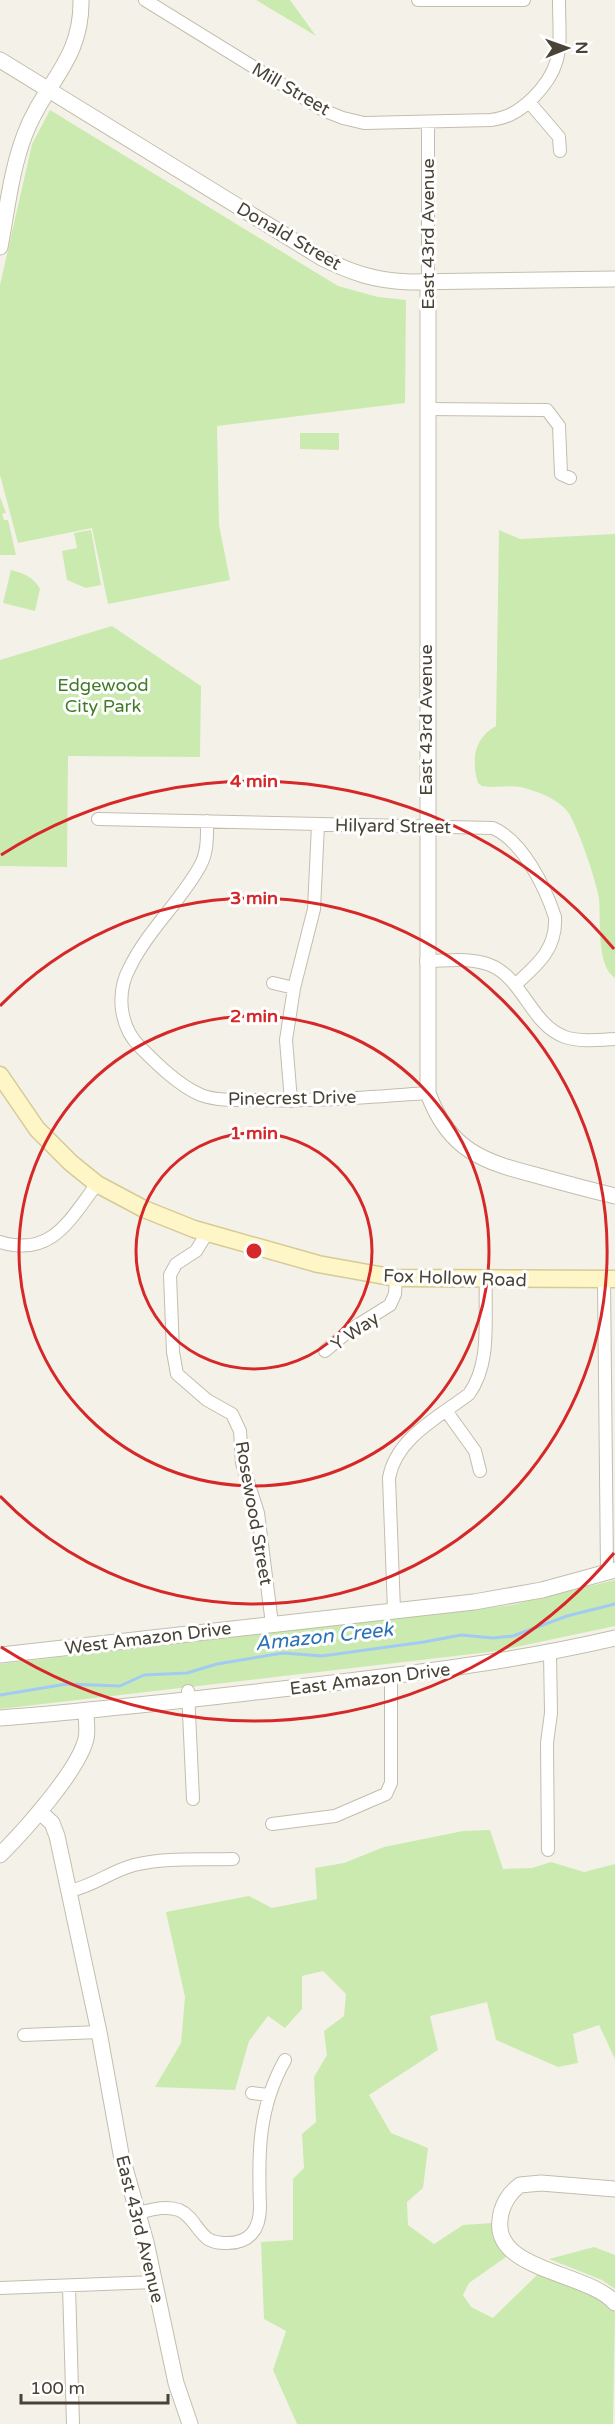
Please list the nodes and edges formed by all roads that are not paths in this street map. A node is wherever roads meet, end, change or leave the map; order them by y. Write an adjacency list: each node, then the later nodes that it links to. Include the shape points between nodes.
1 (81, 0): 7 (street, via 75,47)
2 (144, 0): 9 (street, Mill Street, via 325,111 364,123)
3 (418, 0): 4 (street)
4 (525, 0)
5 (559, 0): 8 (street, Mill Street, via 559,54 555,71)
6 (0, 60): 7 (street, Donald Street)
7 (49, 90): 11 (street, via 25,133); 13 (street, Donald Street, via 322,258 354,274 382,281)
8 (529, 102): 9 (street, Mill Street, via 505,118); 10 (street, via 559,137)
9 (428, 122): 13 (street, East 43rd Avenue)
10 (560, 151)
11 (0, 248)
12 (615, 279): 13 (street, Donald Street)
13 (428, 282): 14 (street, East 43rd Avenue)
14 (427, 409): 15 (street, via 547,410 559,426 561,474); 19 (street, East 43rd Avenue)
15 (570, 478)
16 (98, 819): 17 (street, Hilyard Street)
17 (207, 821): 18 (street, Hilyard Street); 27 (street, Pinecrest Drive, via 207,846 200,866 128,969 122,990 124,1024 145,1052 201,1095 222,1100)
18 (318, 825): 19 (street, Hilyard Street); 23 (street, via 314,909)
19 (426, 826): 20 (street, East 43rd Avenue); 22 (street, Hilyard Street, via 493,828 512,839 525,856 552,907 556,929 547,954)
20 (426, 961): 22 (street, via 482,962 502,972); 26 (street, East 43rd Avenue)
21 (273, 982): 23 (street)
22 (515, 985): 24 (street, via 548,1026 564,1037)
23 (294, 988): 27 (street, via 286,1040)
24 (615, 1040)
25 (0, 1075): 28 (main road, Fox Hollow Road, via 37,1129)
26 (428, 1093): 27 (street, Pinecrest Drive); 29 (street, East 43rd Avenue, via 448,1132 481,1159)
27 (291, 1101)
28 (97, 1184): 30 (main road, Fox Hollow Road, via 144,1209); 31 (street, via 52,1239 14,1247)
29 (615, 1196)
30 (207, 1233): 32 (main road, Fox Hollow Road, via 318,1264); 40 (street, Rosewood Street, via 196,1251 176,1264 170,1275 173,1361 181,1379 232,1414 238,1424 243,1471 258,1513)
31 (0, 1242)
32 (396, 1278): 33 (main road, Fox Hollow Road); 35 (street, Y Way, via 390,1305)
33 (486, 1280): 34 (main road, Fox Hollow Road); 36 (street, via 482,1371 469,1394)
34 (610, 1280): 38 (street)
35 (325, 1351)
36 (447, 1412): 37 (street, via 476,1451); 39 (street, via 408,1441 392,1463 389,1478)
37 (480, 1471)
38 (611, 1571): 39 (street, West Amazon Drive, via 542,1590)
39 (394, 1610): 40 (street, West Amazon Drive)
40 (272, 1624): 43 (street, West Amazon Drive)
41 (615, 1638): 42 (street, East Amazon Drive)
42 (550, 1653): 44 (street, East Amazon Drive); 51 (street)
43 (0, 1655)
44 (391, 1676): 45 (street, East Amazon Drive); 50 (street, via 391,1783 386,1794 335,1816)
45 (189, 1695): 46 (street, East Amazon Drive); 48 (street)
46 (86, 1712): 47 (street, East Amazon Drive); 49 (street, via 84,1744)
47 (0, 1718)
48 (193, 1799)
49 (40, 1812): 52 (street); 54 (street, East 43rd Avenue, via 55,1829)
50 (272, 1824)
51 (548, 1850)
52 (0, 1855)
53 (233, 1859): 54 (street, via 140,1864 95,1885)
54 (69, 1891): 55 (street, East 43rd Avenue)
55 (99, 2032): 56 (street); 61 (street, East 43rd Avenue, via 121,2154)
56 (24, 2035)
57 (285, 2060): 59 (street)
58 (252, 2093): 59 (street)
59 (267, 2095): 61 (street, via 258,2160 260,2212 253,2234 241,2242 218,2243 207,2238 180,2211 160,2208)
60 (615, 2189): 65 (street, via 520,2185 503,2206 499,2227 502,2240 514,2254 600,2291)
61 (138, 2213): 62 (street, East 43rd Avenue)
62 (155, 2282): 63 (street); 67 (street, East 43rd Avenue, via 176,2383)
63 (69, 2286): 64 (street); 66 (street)
64 (0, 2289)
65 (615, 2303)
66 (73, 2424)
67 (190, 2424)

